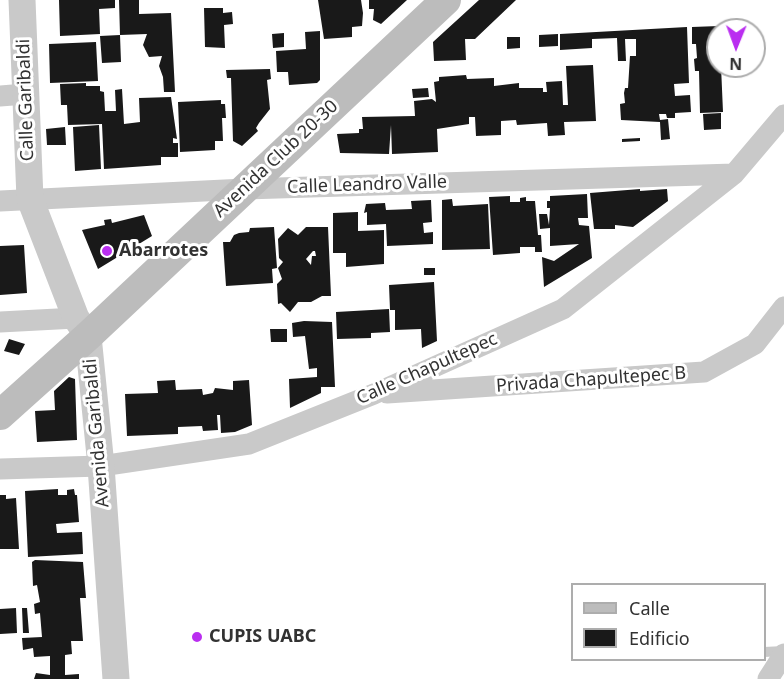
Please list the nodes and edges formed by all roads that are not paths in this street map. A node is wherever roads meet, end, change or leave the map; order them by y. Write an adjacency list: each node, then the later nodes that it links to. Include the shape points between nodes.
1 (22, 0): 3 (street, Calle Garibaldi)
2 (446, 0): 6 (main road, Avenida Club 20-30)
3 (13, 95): 7 (street, Calle Garibaldi)
4 (784, 115): 5 (street, Calle Chapultepec)
5 (734, 174): 6 (street, Calle Leandro Valle); 12 (street, Calle Chapultepec, via 562,309)
6 (245, 189): 7 (street, Calle Leandro Valle); 11 (main road, Avenida Club 20-30)
7 (30, 199): 8 (street, Calle Leandro Valle); 11 (street, Avenida Garibaldi)
8 (0, 201)
9 (784, 307): 12 (street, Privada Chapultepec B, via 754,344 704,372)
10 (0, 322): 11 (street)
11 (82, 327): 13 (main road, Avenida Club 20-30); 14 (street, Avenida Garibaldi)
12 (374, 394): 14 (street, Calle Chapultepec, via 249,444)
13 (0, 415)
14 (101, 465): 15 (street, Calle Chapultepec); 18 (street, Avenida Garibaldi)
15 (0, 469)
16 (766, 652): 17 (lane)
17 (784, 653): 19 (street)
18 (116, 679)
19 (768, 679)

